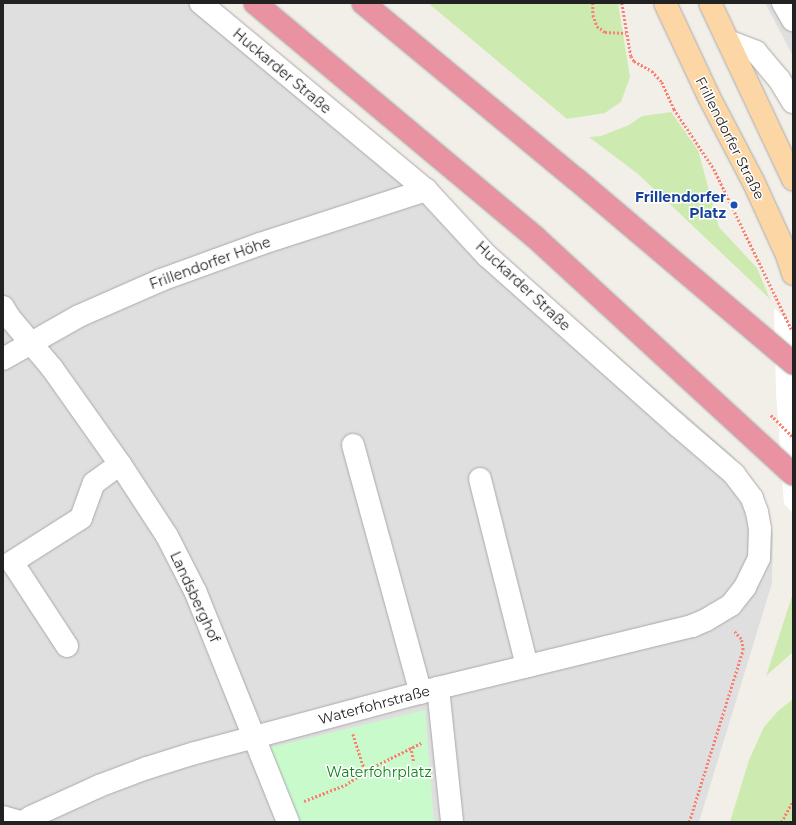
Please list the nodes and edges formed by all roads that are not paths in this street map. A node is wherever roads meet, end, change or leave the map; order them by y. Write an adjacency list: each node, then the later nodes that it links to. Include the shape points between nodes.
1 (201, 3): 11 (street, Huckarder Straße)
2 (255, 3): 19 (highway, via 536,238)
3 (363, 3): 16 (highway)
4 (664, 3): 12 (main road, Frillendorfer Straße, via 709,98 760,195)
5 (710, 3): 8 (main road)
6 (784, 3): 7 (street)
7 (793, 20)
8 (728, 40): 9 (street, via 756,52 779,79); 10 (main road)
9 (793, 102)
10 (793, 179)
11 (426, 190): 14 (street, Frillendorfer Höhe, via 260,244 161,280 79,316); 21 (street, Huckarder Straße, via 487,256 745,486 757,512 760,529 759,558 745,587)
12 (793, 274)
13 (3, 307): 14 (street, Landsberghof)
14 (30, 342): 15 (street, Frillendorfer Höhe); 18 (street, Landsberghof, via 52,368)
15 (3, 359)
16 (793, 363)
17 (353, 445): 24 (street)
18 (120, 464): 22 (street, via 94,483 81,518 12,562); 25 (street, Landsberghof, via 167,536 196,593)
19 (787, 468)
20 (480, 479): 23 (street)
21 (730, 605): 23 (street, Waterfohrstraße, via 692,626)
22 (67, 646)
23 (527, 666): 24 (street, Waterfohrstraße)
24 (430, 690): 25 (street, Waterfohrstraße); 30 (street, via 443,738)
25 (255, 737): 26 (street); 29 (street, Waterfohrstraße, via 147,768 99,786)
26 (285, 815)
27 (3, 817): 28 (street)
28 (20, 822)
29 (23, 822)
30 (452, 822)

